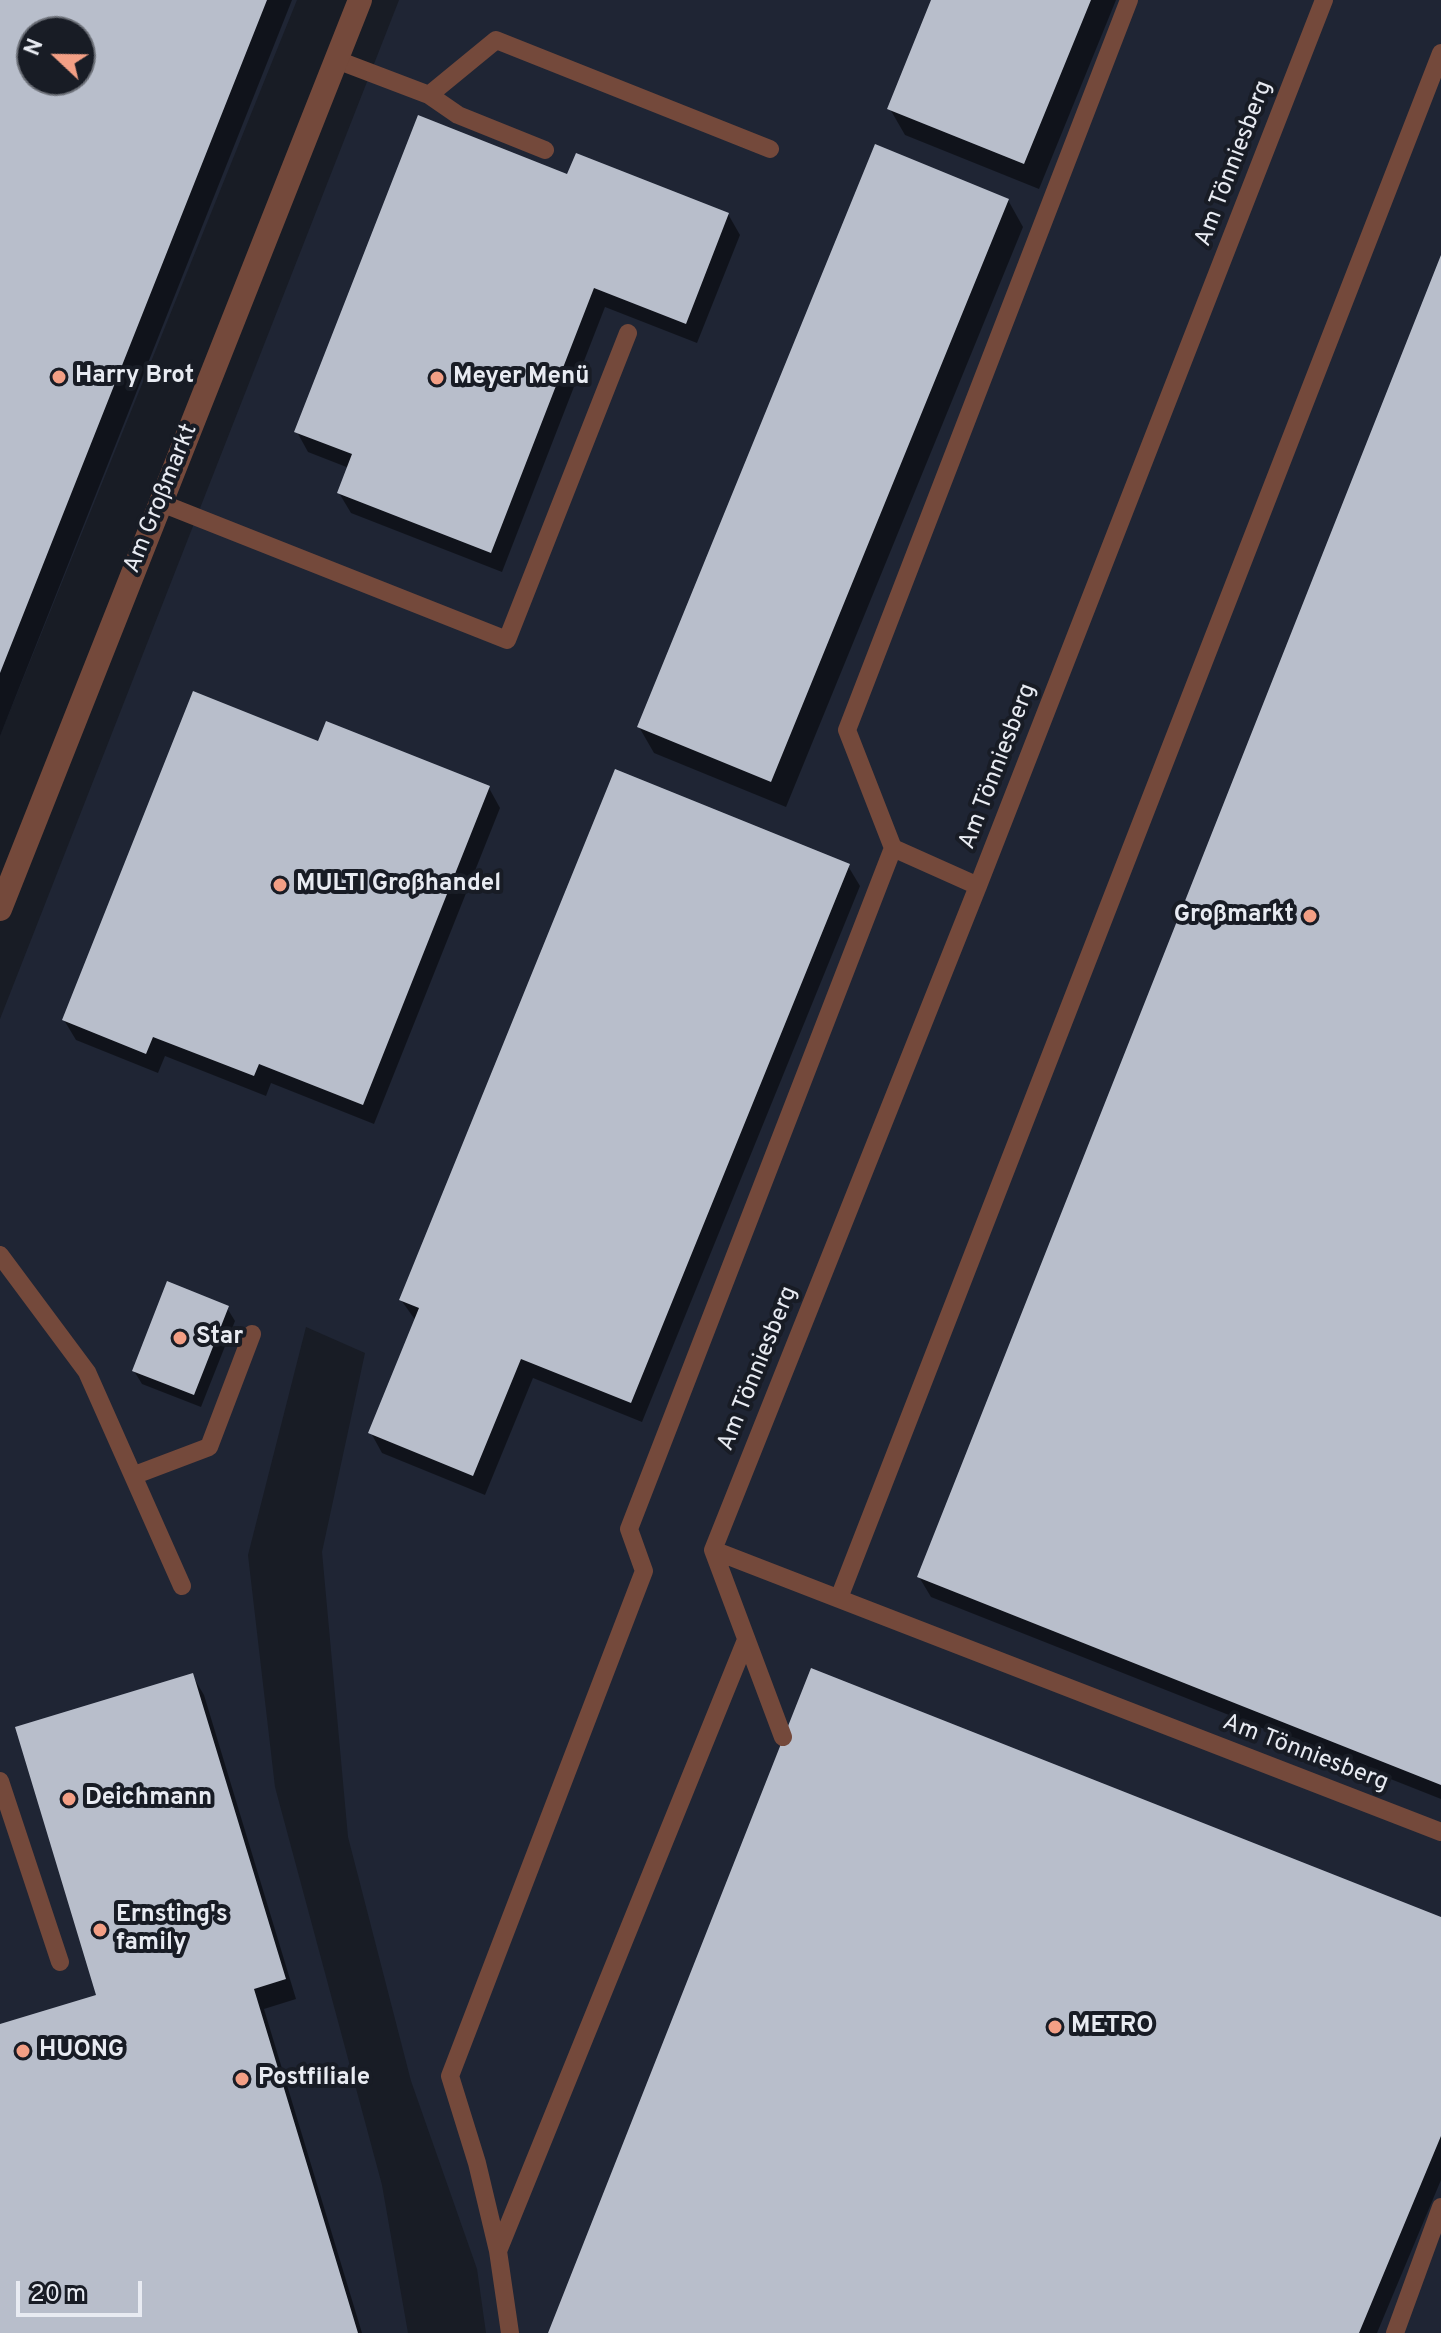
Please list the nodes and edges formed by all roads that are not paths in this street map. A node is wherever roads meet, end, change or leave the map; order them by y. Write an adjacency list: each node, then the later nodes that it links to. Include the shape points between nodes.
1 (360, 0): 5 (street, Am Großmarkt)
2 (1129, 0): 11 (lane, via 847,730)
3 (1324, 0): 12 (lane, Am Tönniesberg)
4 (1441, 53): 19 (lane)
5 (337, 60): 6 (lane); 10 (street, Am Großmarkt)
6 (429, 95): 7 (lane, via 496,40); 8 (lane, via 458,115)
7 (770, 149)
8 (545, 150)
9 (628, 333): 10 (lane, via 507,640)
10 (161, 503): 13 (street, Am Großmarkt)
11 (893, 848): 12 (lane); 26 (lane, via 629,1529 644,1571 450,2076)
12 (978, 886): 17 (lane, Am Tönniesberg)
13 (0, 909)
14 (0, 1255): 16 (lane, via 87,1372)
15 (252, 1334): 16 (lane, via 209,1447)
16 (135, 1475): 18 (lane)
17 (713, 1550): 19 (lane, Am Tönniesberg); 20 (lane)
18 (182, 1586)
19 (839, 1598): 23 (lane, Am Tönniesberg)
20 (746, 1640): 21 (lane); 26 (lane)
21 (783, 1737)
22 (0, 1781): 24 (lane)
23 (1441, 1832)
24 (60, 1962)
25 (1441, 2207): 28 (lane)
26 (498, 2251): 27 (lane)
27 (510, 2333)
28 (1395, 2333)

